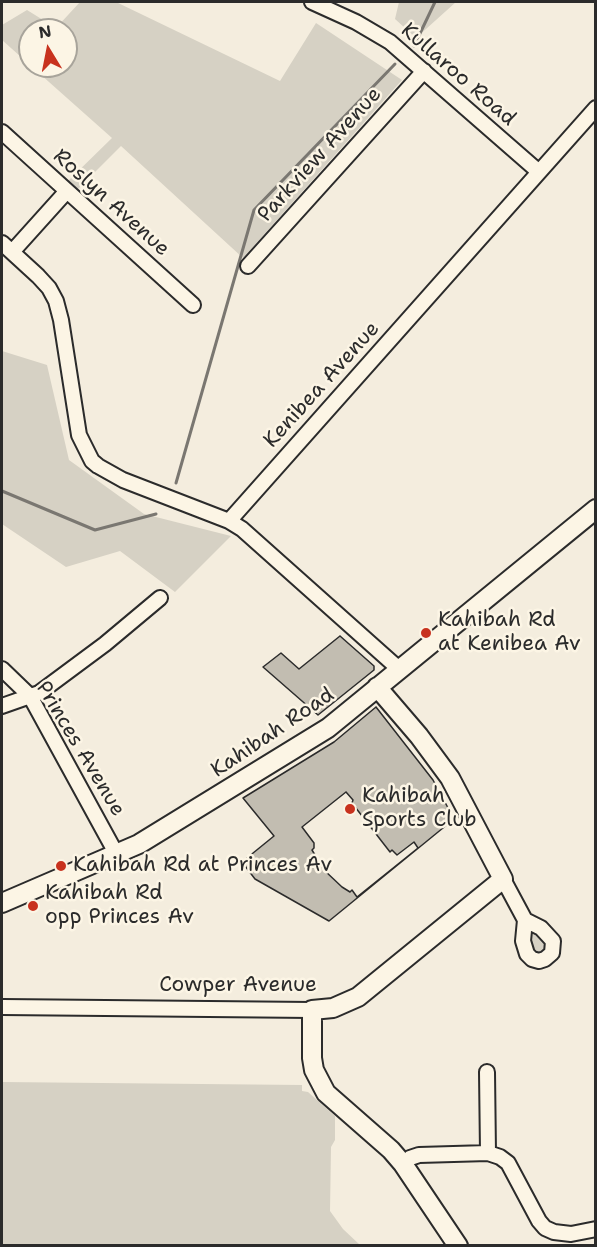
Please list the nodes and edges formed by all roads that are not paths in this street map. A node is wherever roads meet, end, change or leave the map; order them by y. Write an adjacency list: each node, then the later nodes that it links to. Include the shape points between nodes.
1 (321, 3): 2 (street, Kullaroo Road, via 374,31)
2 (424, 71): 5 (street, Kullaroo Road); 8 (street, Parkview Avenue)
3 (596, 108): 5 (street, Kenibea Avenue)
4 (2, 132): 6 (street, Roslyn Avenue)
5 (538, 172): 11 (street, Kenibea Avenue)
6 (66, 192): 7 (street); 9 (street, Roslyn Avenue)
7 (7, 248): 11 (street, via 43,282 56,301 79,435 92,461 123,480)
8 (248, 266)
9 (193, 305)
10 (596, 509): 14 (main road, Kahibah Road)
11 (229, 522): 14 (street, via 251,536)
12 (160, 598): 16 (street, via 105,644)
13 (2, 669): 16 (street, Princes Avenue)
14 (399, 669): 15 (main road, Kahibah Road)
15 (377, 687): 18 (main road, Kahibah Road, via 328,728); 19 (main road, via 450,778)
16 (30, 696): 17 (street); 18 (street, Princes Avenue)
17 (2, 706)
18 (117, 855): 20 (main road, Kahibah Road)
19 (503, 879): 21 (street); 23 (main road, Cowper Avenue, via 358,997 333,1008)
20 (2, 903)
21 (525, 920)
22 (2, 1007): 23 (street, Cowper Avenue)
23 (312, 1010): 26 (main road, via 310,1045 319,1082)
24 (487, 1072): 25 (street)
25 (488, 1153): 26 (street, via 420,1155); 27 (street, via 508,1163 545,1228 571,1234)
26 (403, 1164): 28 (main road)
27 (596, 1228)
28 (458, 1245)

